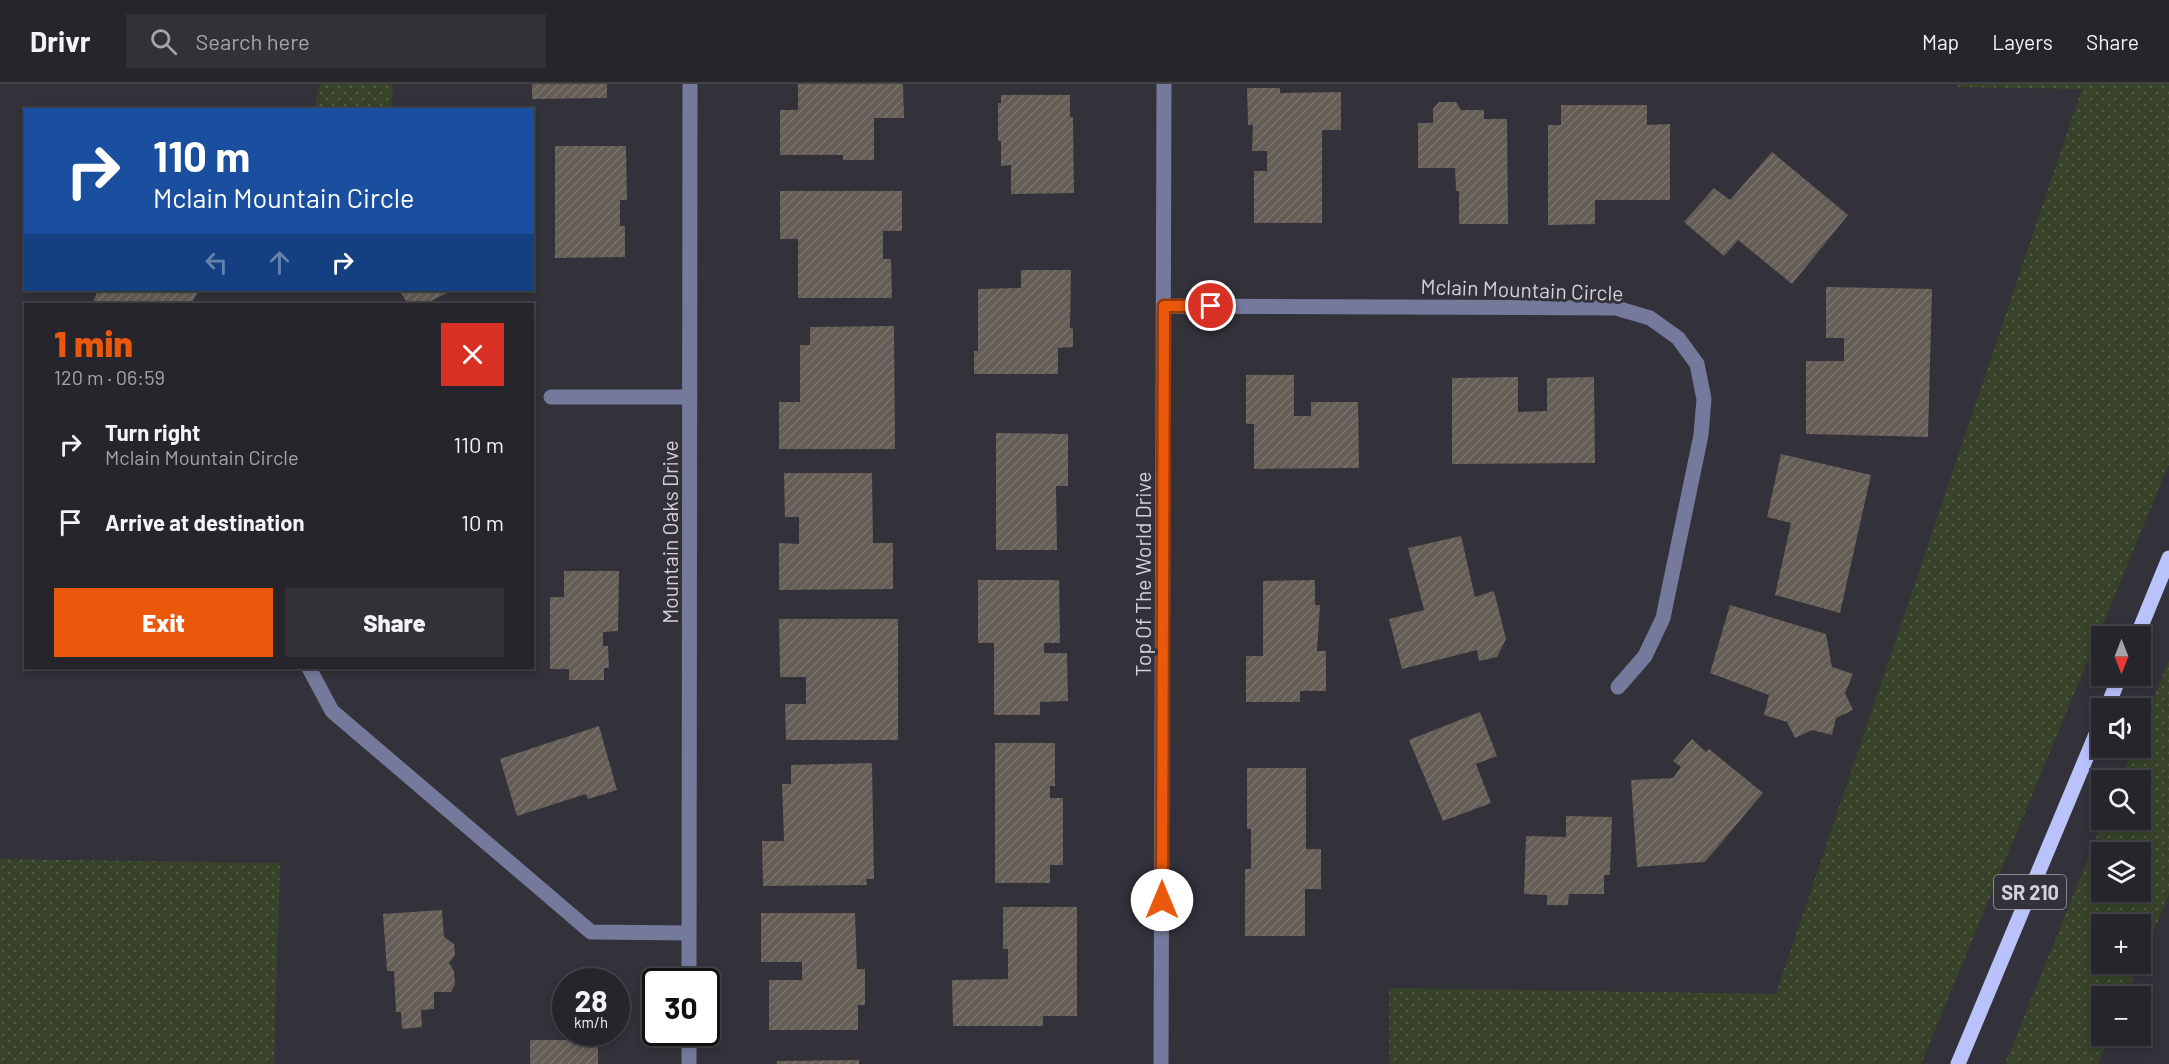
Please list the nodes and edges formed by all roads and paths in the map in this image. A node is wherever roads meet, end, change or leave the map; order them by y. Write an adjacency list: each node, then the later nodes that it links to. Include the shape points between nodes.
1 (690, 84): 4 (street, Mountain Oaks Drive)
2 (1164, 84): 3 (street, Top Of The World Drive)
3 (1164, 306): 9 (street, Mclain Mountain Circle, via 1616,308 1650,318 1678,338 1697,364 1704,399 1701,435 1662,618 1645,656); 15 (street, Top Of The World Drive)
4 (690, 397): 5 (street); 11 (street, Mountain Oaks Drive)
5 (551, 398)
6 (2169, 558): 7 (main road)
7 (2140, 626)
8 (310, 669): 11 (street, via 332,711 591,932)
9 (1618, 687)
10 (2091, 746): 16 (main road, SR 210)
11 (689, 933): 12 (street, Mountain Oaks Drive)
12 (689, 968)
13 (689, 1046): 14 (street)
14 (689, 1064)
15 (1161, 1064)
16 (1959, 1064)

